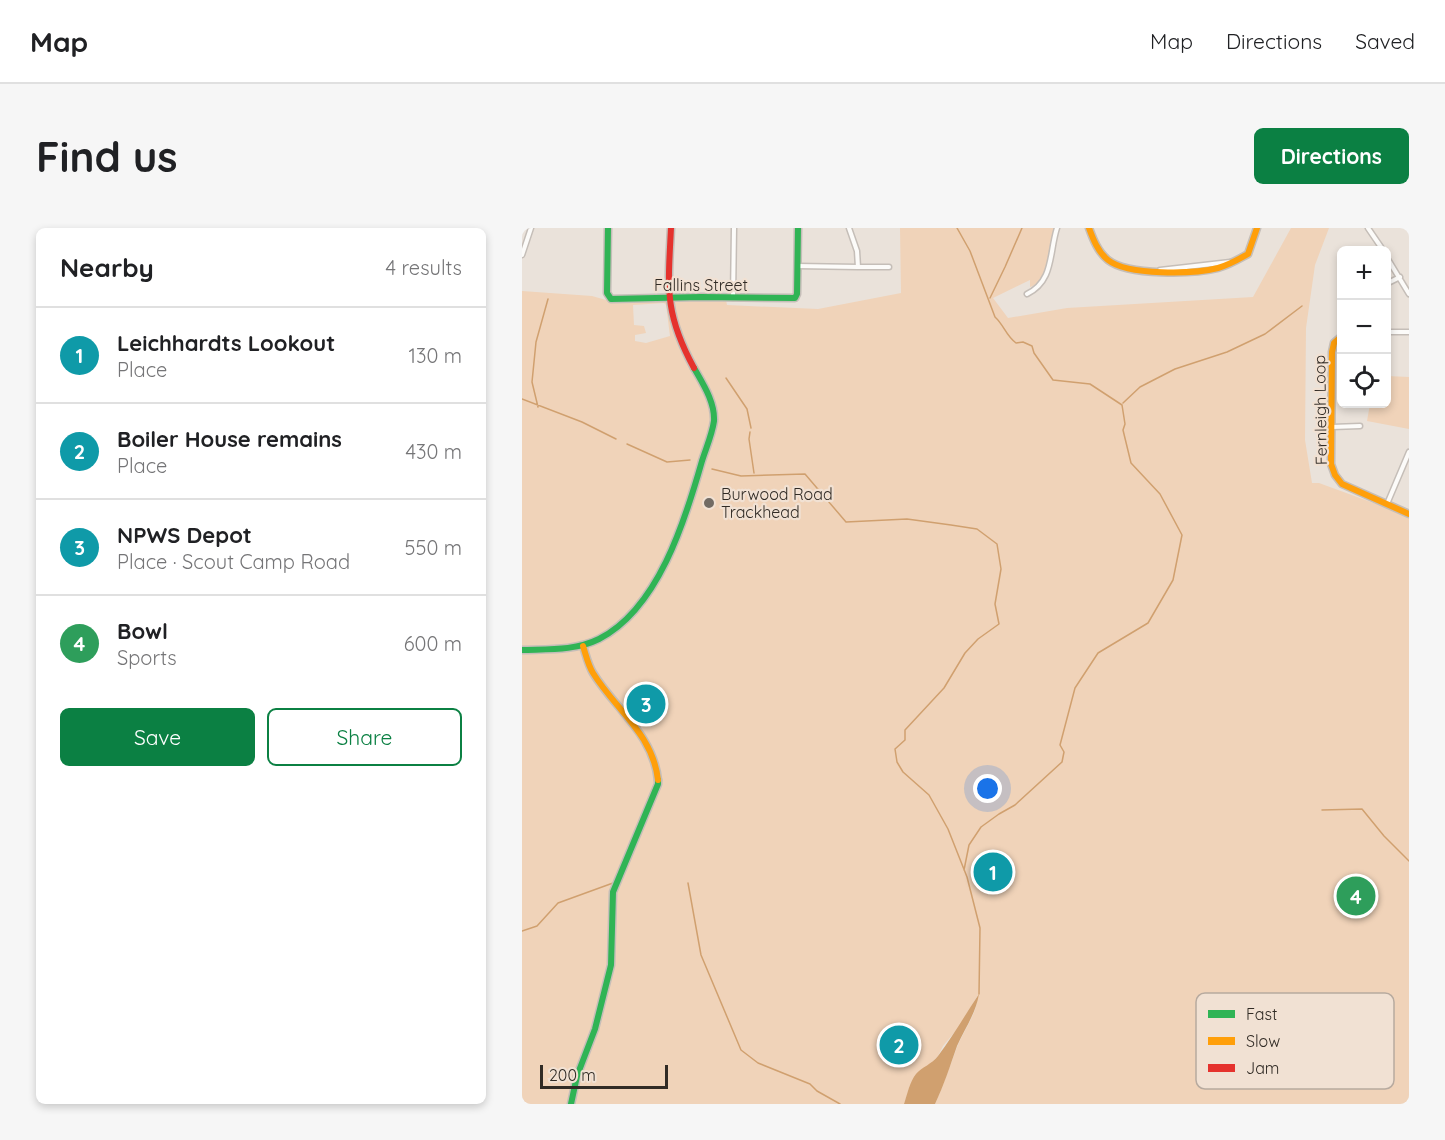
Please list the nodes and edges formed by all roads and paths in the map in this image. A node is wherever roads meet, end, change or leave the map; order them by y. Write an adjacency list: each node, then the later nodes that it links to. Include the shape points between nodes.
1 (531, 228): 12 (street)
2 (608, 228): 22 (street, Fallins Street, via 608,297)
3 (671, 228): 22 (street)
4 (734, 228): 21 (street)
5 (798, 228): 14 (street)
6 (849, 228): 15 (street)
7 (1057, 228): 19 (street, via 1046,277)
8 (1089, 228): 9 (street, via 1100,252 1112,263 1131,269 1208,271 1250,252)
9 (1257, 228)
10 (1368, 228): 11 (street)
11 (1380, 246)
12 (522, 255)
13 (1391, 264): 17 (street)
14 (797, 266): 15 (street); 21 (street, Fallins Street, via 795,298)
15 (858, 267): 16 (street)
16 (889, 267)
17 (1400, 277): 18 (street); 20 (street)
18 (1391, 282)
19 (1027, 294)
20 (1409, 294)
21 (733, 298): 22 (street, Fallins Street)
22 (670, 299): 31 (street, via 678,334 709,394 713,423 684,521 646,596 628,619 606,636)
23 (1391, 332): 24 (street)
24 (1409, 332)
25 (1337, 340): 27 (street, Fernleigh Loop, via 1332,352)
26 (1360, 426): 27 (street)
27 (1331, 427): 29 (street, Fernleigh Loop, via 1331,464 1335,475 1350,489)
28 (1409, 452): 29 (street)
29 (1387, 504): 30 (street, Fernleigh Loop)
30 (1409, 513)
31 (583, 646): 32 (street); 33 (street, via 593,673 638,729 659,770 658,784 613,892 611,965)
32 (522, 650)
33 (571, 1104)

